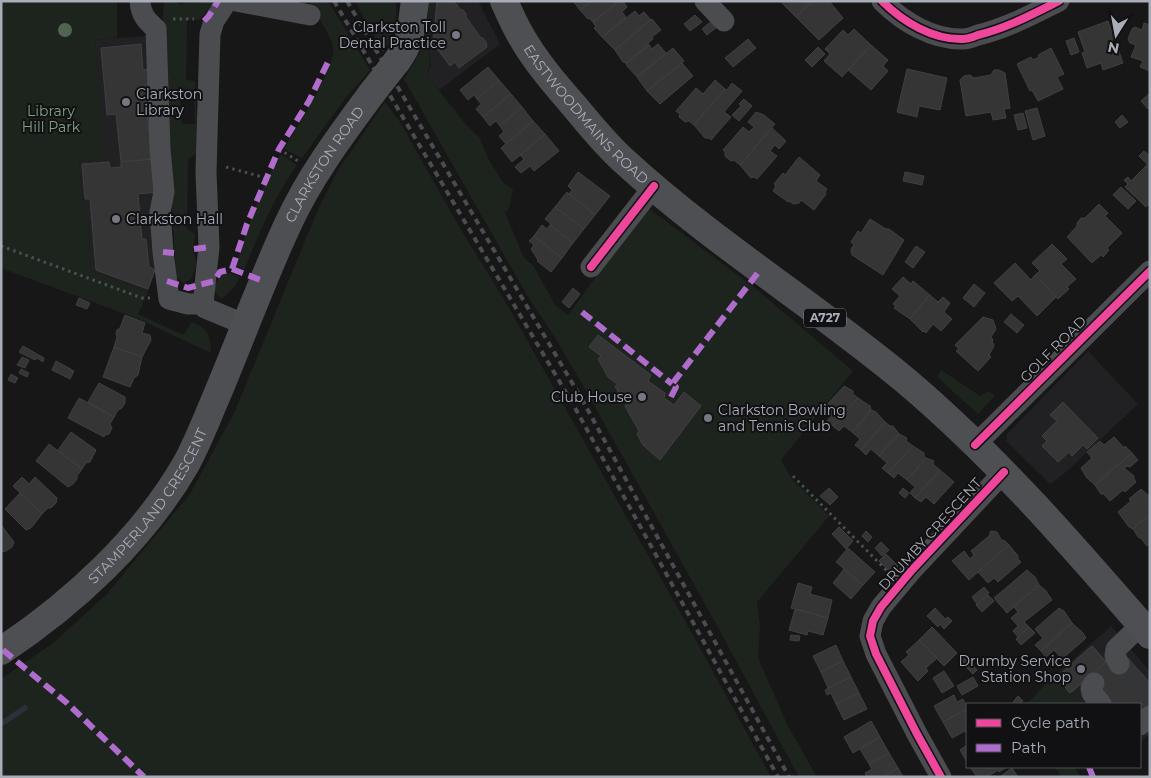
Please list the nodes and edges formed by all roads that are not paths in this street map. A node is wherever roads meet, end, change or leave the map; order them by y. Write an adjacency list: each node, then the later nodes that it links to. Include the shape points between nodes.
1 (140, 1): 14 (street, via 141,12 156,29 164,192 160,212 169,299)
2 (225, 1): 14 (street, via 210,34 206,165 210,247)
3 (236, 1): 9 (street)
4 (504, 1): 11 (main road, EASTWOODMAINS ROAD / A727, via 519,32 551,79 624,161)
5 (705, 1): 10 (street)
6 (882, 1): 7 (street, via 916,28 949,38 965,39 998,30)
7 (1059, 1)
8 (413, 4): 15 (main road, CLARKSTON ROAD, bridge, via 413,22 405,50 334,144 309,183 288,223)
9 (310, 15)
10 (724, 21)
11 (654, 186): 12 (street); 16 (main road, EASTWOODMAINS ROAD / A727, via 867,349)
12 (591, 267)
13 (1150, 271): 16 (street, GOLF ROAD)
14 (203, 304): 15 (street, via 205,308)
15 (246, 325): 19 (main road, STAMPERLAND CRESCENT, via 186,463 161,502 123,548 67,602)
16 (975, 445): 17 (main road, EASTWOODMAINS ROAD / A727)
17 (1004, 472): 18 (main road, EASTWOODMAINS ROAD / A727); 23 (street, DRUMBY CRESCENT, via 900,584 880,607 873,621 870,636 880,662)
18 (1145, 630): 20 (street, via 1116,649)
19 (1, 651)
20 (1115, 663)
21 (1094, 683): 22 (street, via 1092,693)
22 (1100, 703)
23 (941, 777)

